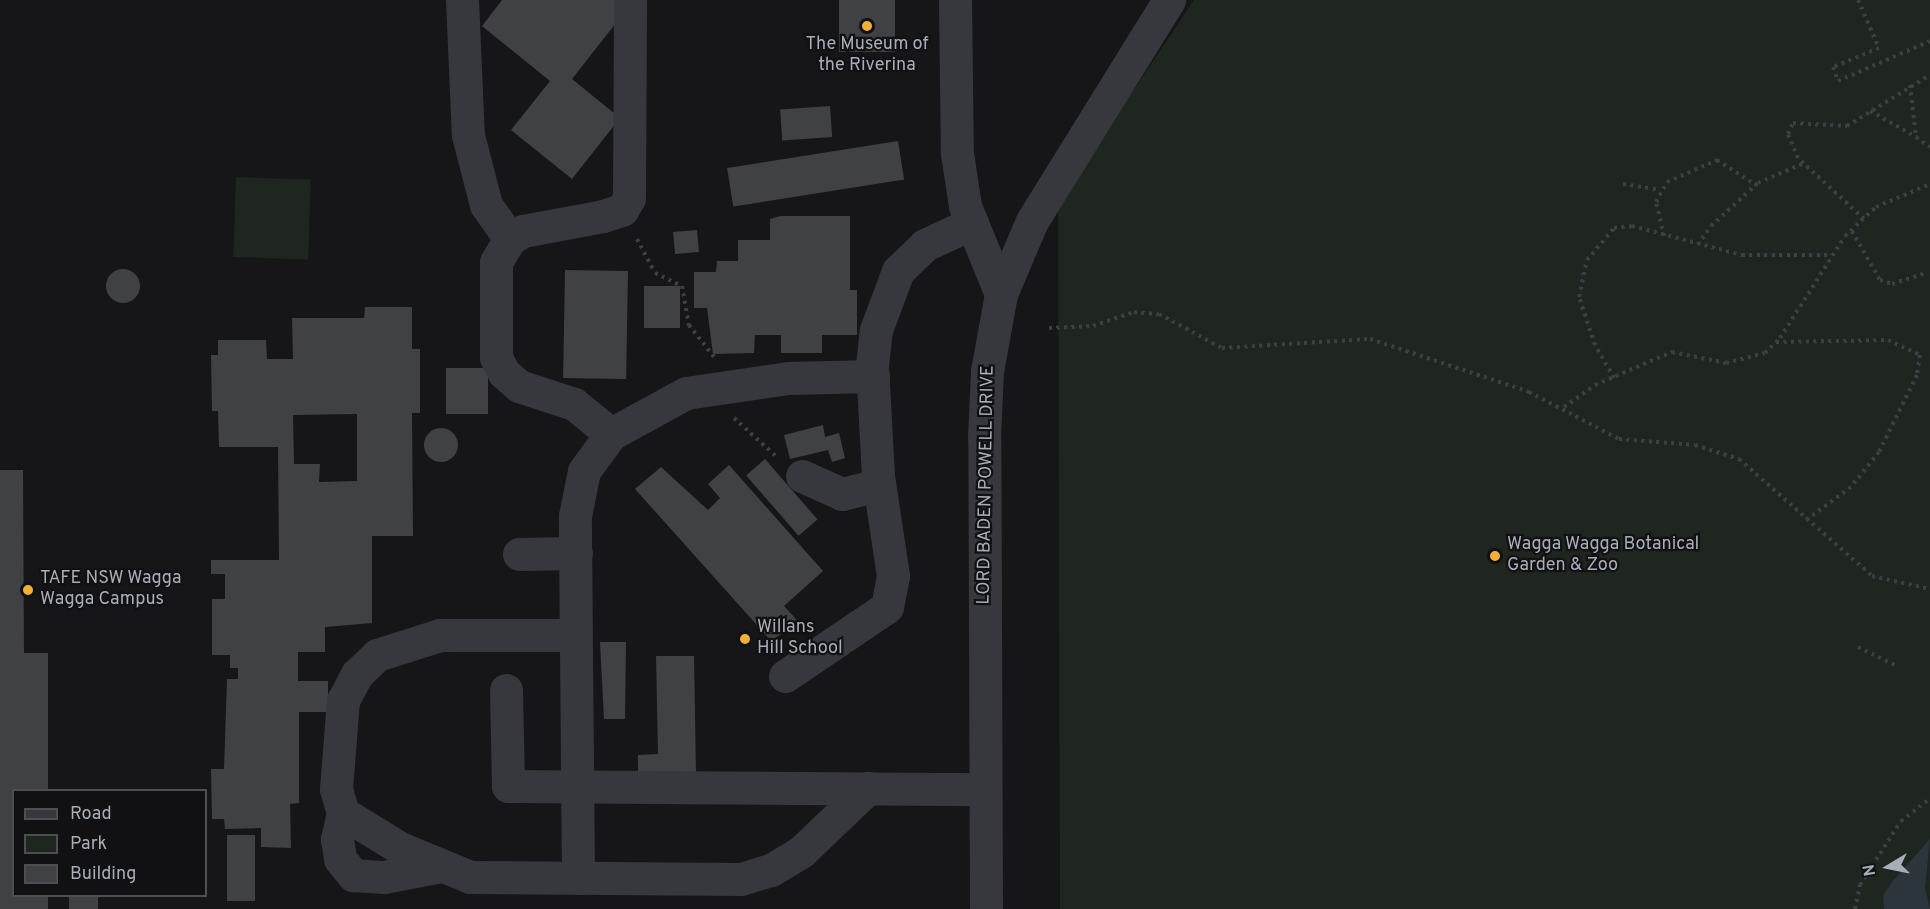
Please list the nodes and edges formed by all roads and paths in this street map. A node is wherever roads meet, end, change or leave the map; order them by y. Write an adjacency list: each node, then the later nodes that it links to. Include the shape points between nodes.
1 (462, 0): 22 (street, via 468,135 486,205)
2 (630, 0): 17 (street, via 632,182 622,210)
3 (955, 0): 19 (street, via 957,153)
4 (1169, 0): 26 (street, LORD BADEN POWELL DRIVE, via 1032,221)
5 (1858, 0): 6 (path, via 1879,48 1833,67 1838,81)
6 (1930, 41)
7 (1930, 75): 8 (path)
8 (1910, 85): 9 (path); 10 (path)
9 (1870, 111): 10 (path); 12 (path, via 1847,126 1793,123 1788,134)
10 (1916, 137): 11 (path)
11 (1930, 147)
12 (1804, 163): 15 (path); 18 (path)
13 (1623, 184): 16 (path)
14 (1930, 184): 18 (path, via 1876,207)
15 (1756, 185): 16 (path, via 1717,160); 23 (path, via 1711,226)
16 (1659, 190): 21 (path, via 1656,202)
17 (612, 213): 22 (street, via 547,225); 31 (path, via 639,241 655,273 682,286 689,325 711,350)
18 (1864, 219): 20 (path)
19 (972, 223): 26 (street); 29 (street, via 925,245 898,271 876,330)
20 (1852, 231): 24 (path); 25 (path, via 1880,280 1892,284)
21 (1664, 236): 23 (path); 30 (path, via 1632,226 1614,228 1587,260 1579,297 1595,345)
22 (510, 239): 33 (street, via 496,262 496,357 504,373 519,386 574,404)
23 (1698, 245): 24 (path, via 1783,258)
24 (1831, 255): 28 (path)
25 (1925, 273)
26 (1001, 294): 48 (street, LORD BADEN POWELL DRIVE, via 987,371 984,438)
27 (1049, 328): 32 (path, via 1093,326 1134,312 1159,314 1222,348 1370,339)
28 (1776, 342): 30 (path, via 1741,362 1672,352); 37 (path, via 1888,340 1920,355 1917,375 1879,452 1851,487)
29 (873, 376): 31 (street); 36 (street)
30 (1614, 378): 32 (path)
31 (723, 386): 33 (street, via 686,393); 34 (path, via 733,416)
32 (1563, 407): 37 (path, via 1619,439 1695,445 1738,459)
33 (611, 434): 38 (street, via 584,471)
34 (755, 440)
35 (802, 476): 36 (street, via 842,494)
36 (879, 485): 44 (street, via 893,576 888,607)
37 (1806, 520): 40 (path, via 1872,576)
38 (576, 553): 39 (street); 41 (street)
39 (519, 554)
40 (1930, 589)
41 (576, 635): 46 (street); 50 (street, via 440,635 377,655 357,674 343,700 336,789)
42 (1858, 647): 43 (path)
43 (1897, 666)
44 (785, 676)
45 (506, 690): 46 (street, via 508,786)
46 (578, 786): 47 (street); 52 (street)
47 (868, 788): 48 (street); 52 (street, via 801,852 771,870 741,879)
48 (986, 789): 53 (street, LORD BADEN POWELL DRIVE)
49 (1930, 798): 54 (path, via 1901,821 1860,885)
50 (343, 813): 51 (street); 51 (street, via 340,859 353,875 384,877)
51 (441, 866): 52 (street, via 470,877)
52 (578, 878)
53 (986, 909)
54 (1855, 909)

